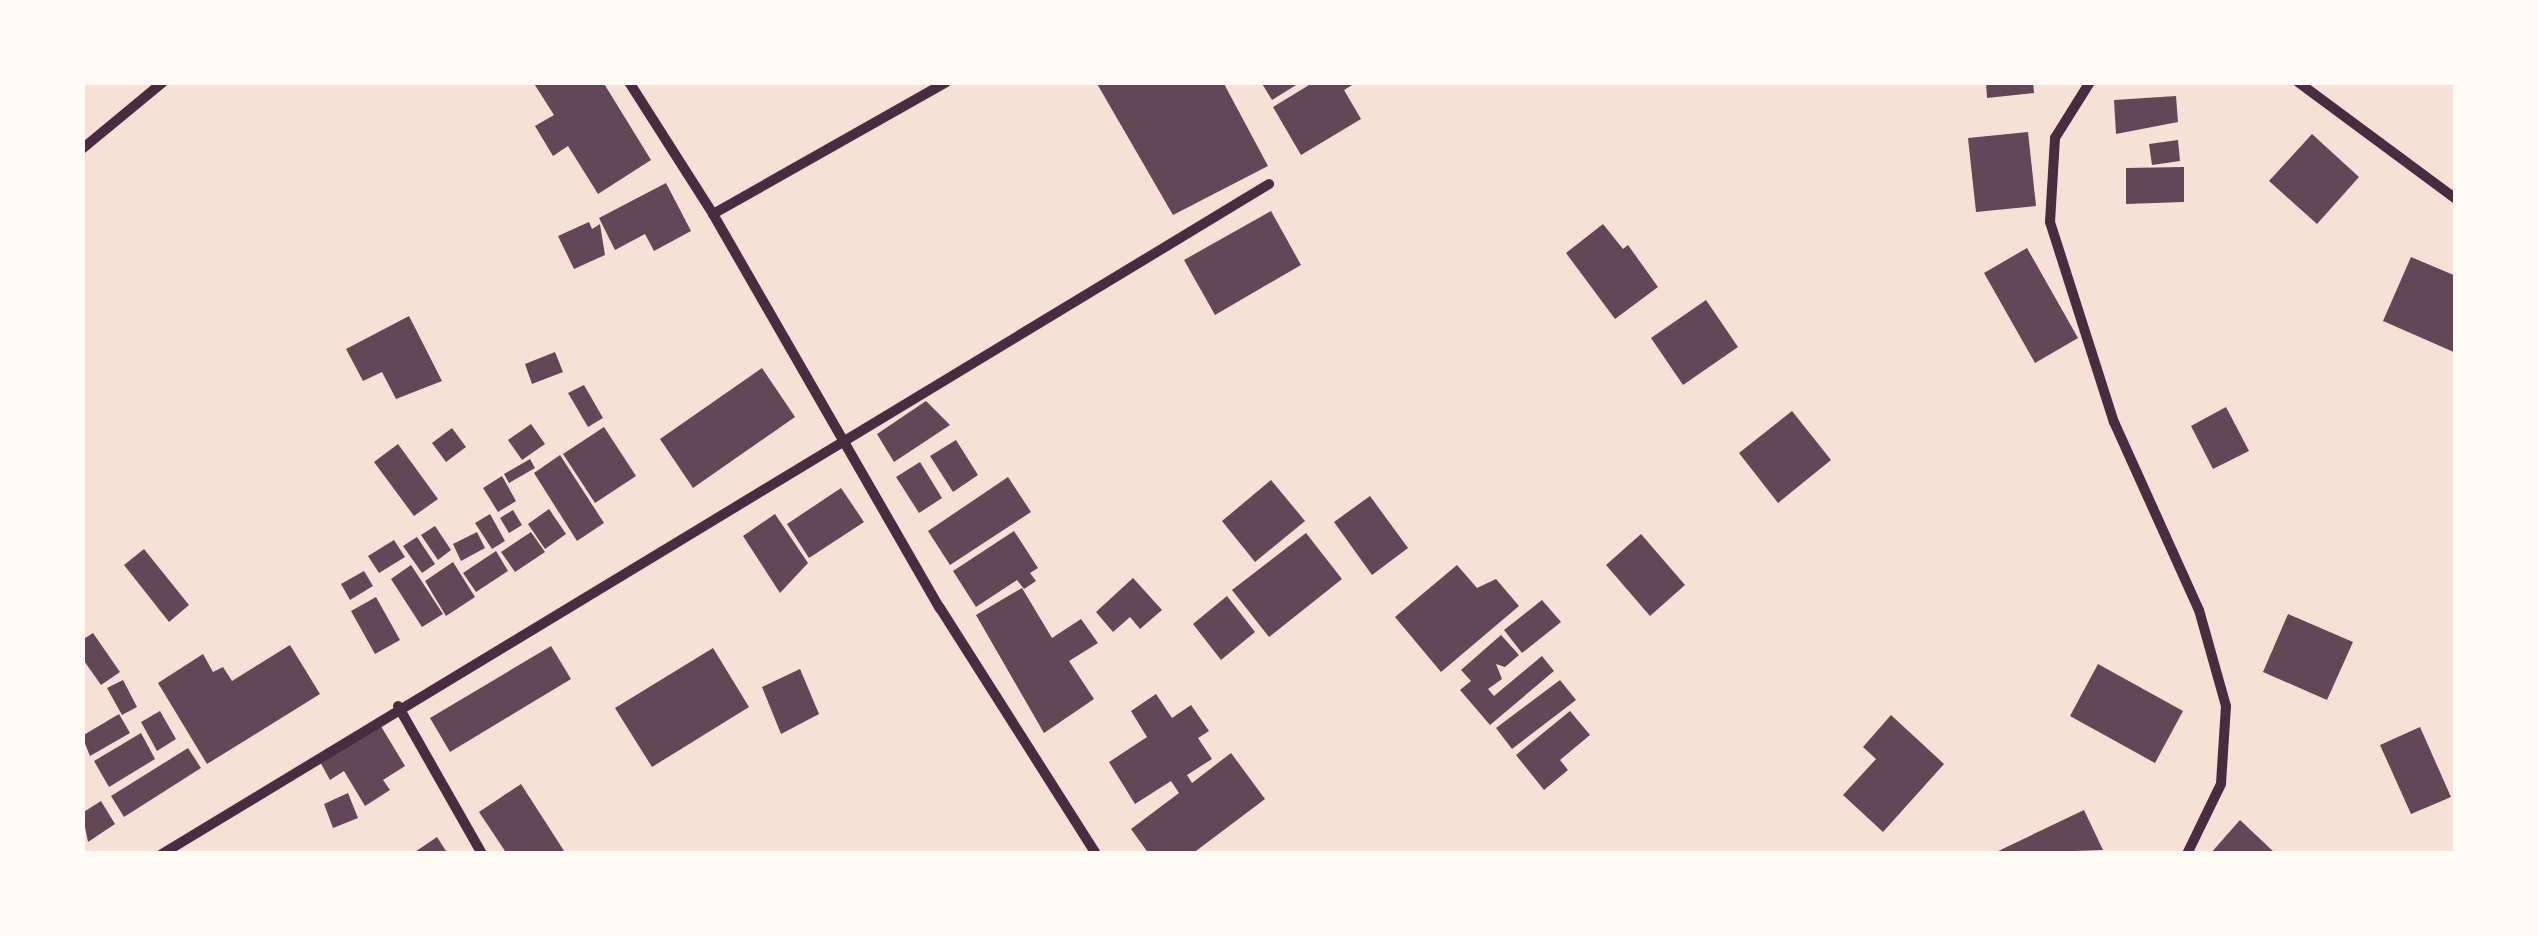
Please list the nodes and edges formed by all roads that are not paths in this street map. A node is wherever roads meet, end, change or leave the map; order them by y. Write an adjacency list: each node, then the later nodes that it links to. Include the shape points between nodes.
1 (163, 82): 6 (street)
2 (629, 82): 9 (street)
3 (946, 82): 9 (street)
4 (2090, 82): 15 (street, via 2055,138 2050,222 2114,422 2199,610 2226,706 2222,784)
5 (2298, 82): 8 (street)
6 (82, 148)
7 (1269, 184): 10 (street)
8 (2456, 199)
9 (713, 214): 10 (street)
10 (839, 440): 11 (street); 14 (street)
11 (398, 706): 12 (street); 13 (street)
12 (162, 854)
13 (482, 854)
14 (1096, 854)
15 (2186, 854)

